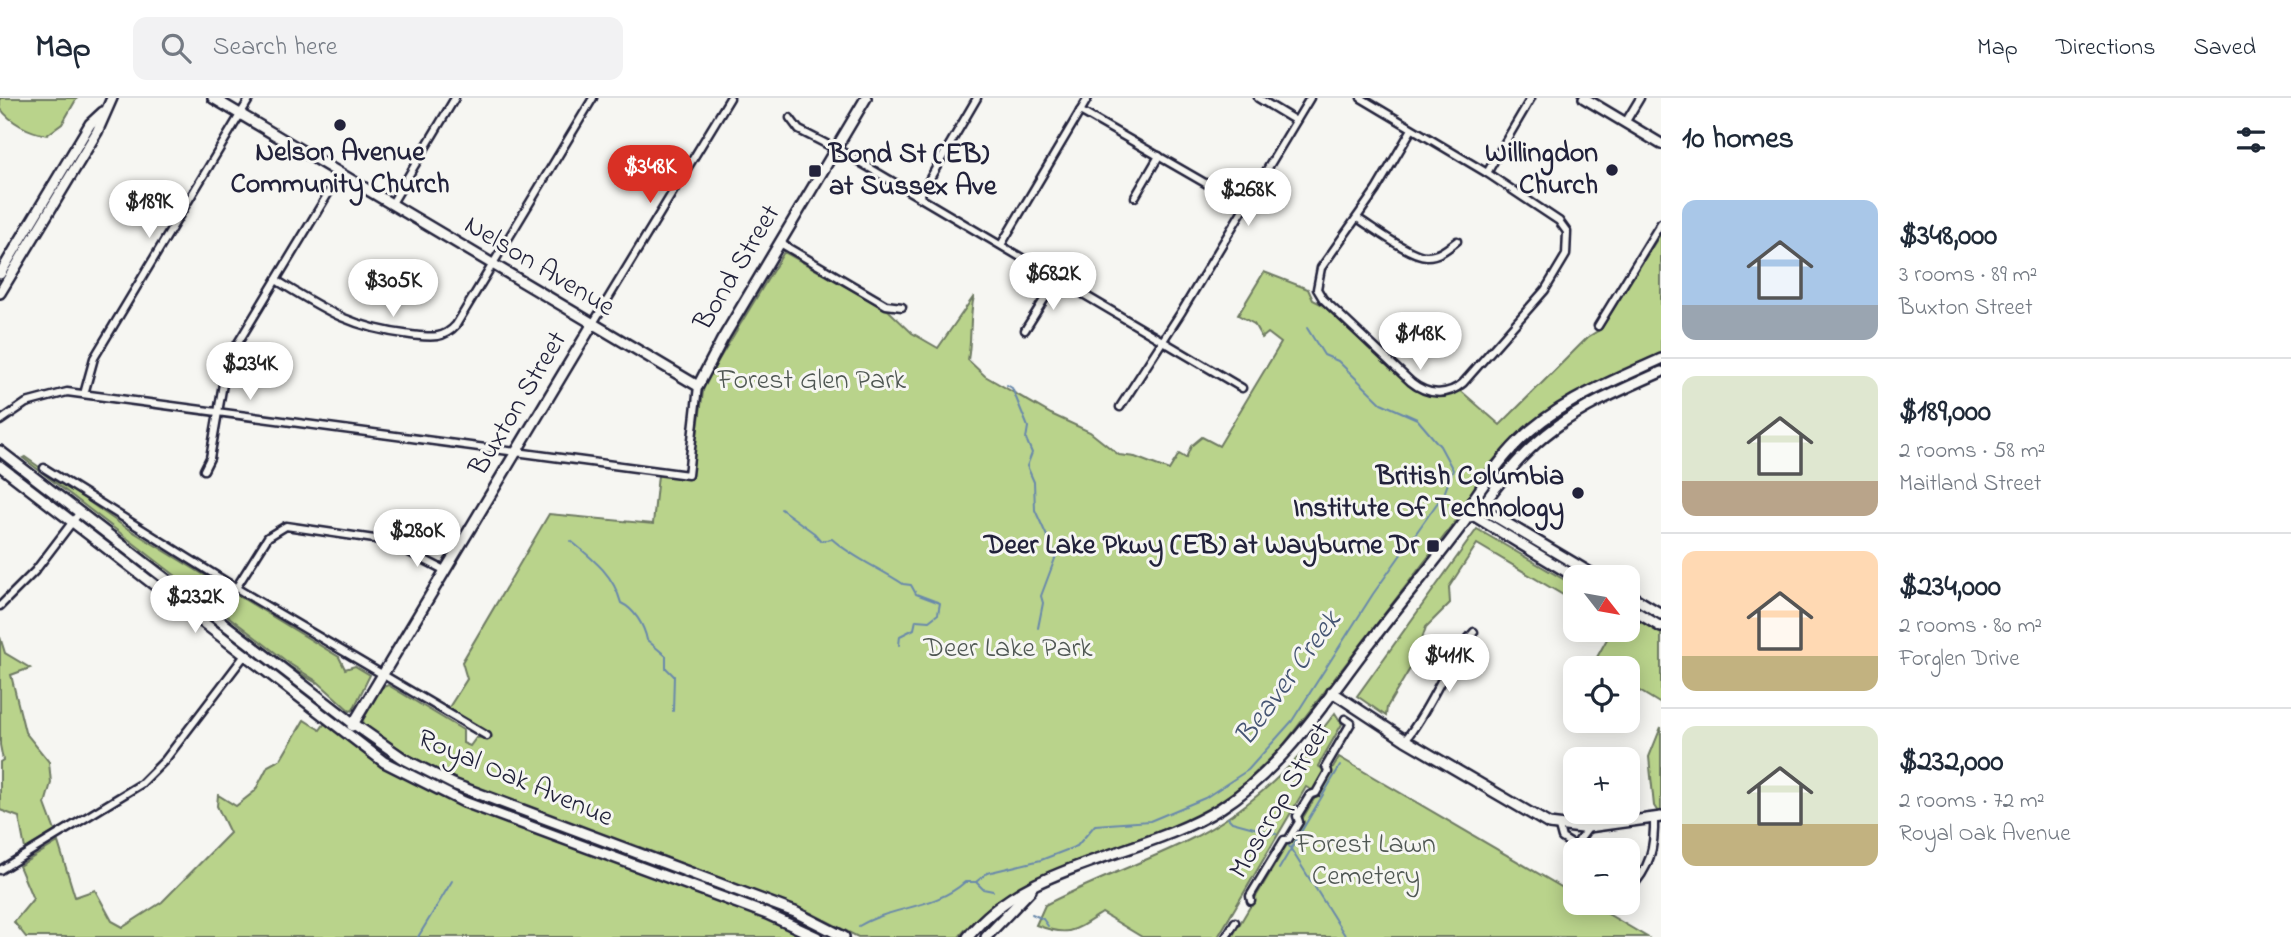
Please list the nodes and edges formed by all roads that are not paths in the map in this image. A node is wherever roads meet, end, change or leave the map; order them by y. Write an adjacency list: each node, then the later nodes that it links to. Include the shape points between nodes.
1 (113, 98): 16 (main road)
2 (213, 98): 18 (main road, Nelson Avenue)
3 (250, 98): 18 (street)
4 (455, 98): 30 (street)
5 (593, 98): 37 (street)
6 (730, 98): 43 (street, Buxton Street)
7 (866, 98): 24 (main road, Bond Street)
8 (977, 98): 28 (street)
9 (1088, 98): 17 (street)
10 (1258, 98): 20 (street)
11 (1310, 98): 20 (street)
12 (1362, 98): 22 (street)
13 (1531, 98): 26 (street)
14 (1584, 98): 21 (main road)
15 (1640, 98): 21 (street)
16 (104, 111): 38 (main road, via 90,124); 41 (main road, via 97,132)
17 (1080, 111): 25 (street); 36 (street)
18 (241, 115): 27 (main road, Nelson Avenue); 51 (street, via 94,358)
19 (790, 118): 24 (street, via 799,130)
20 (1296, 121): 31 (street)
21 (1625, 123): 23 (main road)
22 (1412, 129): 26 (street); 32 (street)
23 (1661, 144)
24 (835, 150): 28 (street); 35 (main road, Bond Street)
25 (1159, 156): 29 (street); 31 (street)
26 (1487, 173): 32 (street, via 1562,224 1568,245 1539,298 1451,391 1432,393 1415,386 1318,293 1319,272)
27 (340, 174): 30 (main road, Nelson Avenue); 40 (street)
28 (919, 197): 36 (street)
29 (1135, 197)
30 (391, 205): 37 (main road, Nelson Avenue)
31 (1245, 206): 46 (street)
32 (1357, 218): 34 (street, via 1420,256 1433,256)
33 (1661, 223): 44 (street)
34 (1457, 241)
35 (780, 243): 42 (street, via 887,305); 49 (main road, Bond Street)
36 (1001, 245): 39 (street)
37 (492, 266): 40 (street, via 453,329 432,338 357,326); 43 (main road, Nelson Avenue)
38 (0, 274)
39 (1057, 279): 45 (street); 46 (street)
40 (276, 280): 53 (street, via 227,360)
41 (0, 293)
42 (902, 307)
43 (593, 326): 49 (main road, Nelson Avenue); 56 (main road, Buxton Street)
44 (1598, 326)
45 (1025, 330)
46 (1161, 341): 50 (street); 52 (street)
47 (1661, 359): 60 (main road, via 1563,406 1537,426 1500,462)
48 (1661, 372): 60 (main road, via 1587,406 1544,434)
49 (698, 386): 56 (street, Bond Street, via 688,474)
50 (1242, 388)
51 (84, 394): 53 (street); 54 (street, via 39,398)
52 (1120, 407)
53 (218, 412): 56 (street); 59 (street)
54 (0, 421)
55 (0, 451): 61 (main road, Royal Oak Avenue)
56 (517, 453): 65 (main road, Buxton Street)
57 (0, 466): 62 (main road, Royal Oak Avenue)
58 (44, 468): 66 (street, Royal Oak Avenue)
59 (204, 470)
60 (1472, 511): 63 (main road); 64 (main road); 75 (main road)
61 (80, 512): 62 (street); 77 (main road, Royal Oak Avenue)
62 (73, 522): 68 (street); 73 (main road, Royal Oak Avenue)
63 (1574, 565)
64 (1563, 569)
65 (446, 571): 66 (street, via 388,541 286,526 268,537); 74 (main road, Buxton Street)
66 (236, 588): 74 (street, Royal Oak Avenue)
67 (1640, 601): 70 (main road)
68 (0, 606)
69 (1640, 614): 71 (main road)
70 (1661, 614)
71 (1661, 627)
72 (1474, 632): 80 (street, via 1456,651 1432,704)
73 (245, 655): 78 (main road, Royal Oak Avenue); 86 (street, via 165,760 141,784)
74 (383, 676): 77 (main road, Buxton Street); 79 (street, Royal Oak Avenue)
75 (1332, 692): 80 (main road); 88 (main road, via 1287,749 1236,798 1182,828)
76 (1348, 721): 89 (street, Moscrop Street, via 1326,766 1328,772 1316,793 1310,794 1297,816 1299,822)
77 (354, 724): 78 (main road, Buxton Street); 81 (main road, Royal Oak Avenue, via 429,773)
78 (348, 734): 81 (main road, Royal Oak Avenue, via 384,762 427,785)
79 (487, 736)
80 (1405, 740): 83 (main road, via 1534,817)
81 (516, 815): 85 (main road, Royal Oak Avenue)
82 (1657, 817): 84 (main road); 87 (street, via 1651,858)
83 (1559, 827): 84 (main road); 84 (street, via 1562,838 1575,846)
84 (1589, 827)
85 (628, 856): 91 (main road, Royal Oak Avenue); 92 (main road, Royal Oak Avenue, via 795,912)
86 (0, 870)
87 (1640, 874)
88 (1032, 888): 93 (main road, via 1008,899); 94 (main road)
89 (1251, 901)
90 (1236, 922): 95 (street, Moscrop Street)
91 (817, 937)
92 (844, 937)
93 (968, 937)
94 (986, 937)
95 (1226, 937)

